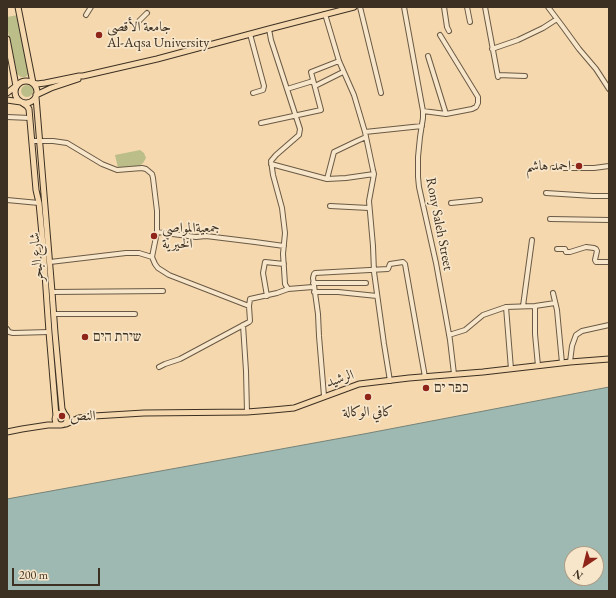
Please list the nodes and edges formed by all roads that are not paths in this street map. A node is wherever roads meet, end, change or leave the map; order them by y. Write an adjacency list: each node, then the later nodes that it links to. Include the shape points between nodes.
1 (18, 7): 28 (main road)
2 (92, 7): 12 (street)
3 (354, 7): 11 (main road)
4 (360, 7): 34 (street)
5 (404, 7): 39 (street, Rony Saleh Street)
6 (444, 7): 17 (street)
7 (467, 7): 14 (street)
8 (486, 7): 21 (street)
9 (548, 7): 13 (street)
10 (147, 13): 15 (street)
11 (325, 14): 16 (main road); 23 (street)
12 (86, 15)
13 (557, 19): 21 (street, via 518,40); 32 (street)
14 (470, 22)
15 (137, 23)
16 (269, 28): 18 (main road); 31 (street)
17 (449, 31)
18 (250, 34): 25 (main road); 33 (street, via 264,86 263,90)
19 (440, 36): 40 (street, via 478,100 472,109)
20 (7, 40): 29 (main road)
21 (492, 49): 26 (street, via 498,76)
22 (428, 56): 40 (street)
23 (339, 61): 24 (street); 27 (street, via 310,72)
24 (343, 72): 30 (street); 46 (street, via 354,95)
25 (84, 76): 28 (main road); 36 (main road)
26 (525, 76)
27 (313, 81): 30 (street); 31 (street)
28 (33, 83): 29 (main road, via 24,81); 36 (main road)
29 (16, 86): 35 (main road); 38 (main road, via 15,93)
30 (315, 86): 41 (street, via 321,110)
31 (287, 89): 41 (street)
32 (609, 89)
33 (253, 93)
34 (381, 93)
35 (7, 94)
36 (36, 96): 38 (main road, via 28,102); 49 (main road, شارع البحر)
37 (7, 100): 38 (main road)
38 (21, 102): 43 (main road, شارع البحر, via 29,109)
39 (423, 111): 40 (street); 45 (street, Rony Saleh Street)
40 (446, 114)
41 (296, 116): 44 (street); 50 (street, via 300,133 273,157)
42 (7, 117): 43 (street)
43 (30, 118): 48 (main road, شارع البحر)
44 (261, 123)
45 (422, 126): 46 (street); 93 (street, Rony Saleh Street, via 418,157 419,187)
46 (365, 132): 47 (street)
47 (366, 137): 53 (street); 54 (street, via 334,152)
48 (32, 140): 49 (street); 59 (main road, شارع البحر)
49 (39, 141): 65 (street, via 67,143 117,170 146,169 153,178); 70 (main road, شارع البحر)
50 (271, 164): 54 (street); 67 (street, via 282,208)
51 (609, 166): 52 (street)
52 (553, 168)
53 (374, 174): 54 (street); 62 (street)
54 (327, 179)
55 (546, 193): 56 (street)
56 (609, 196)
57 (7, 200): 59 (street)
58 (480, 200): 60 (street)
59 (39, 203): 92 (main road, شارع البحر)
60 (451, 203)
61 (330, 206): 62 (street)
62 (369, 208): 73 (street)
63 (550, 219): 64 (street)
64 (609, 220)
65 (157, 232): 67 (street); 69 (street)
66 (532, 240): 84 (street)
67 (284, 246): 72 (street)
68 (556, 249): 71 (street, via 570,252 586,247 594,248 597,251 596,262)
69 (152, 257): 70 (street, via 126,253); 83 (street, via 158,268 169,275)
70 (50, 262): 77 (main road, شارع البحر)
71 (609, 262)
72 (284, 264): 76 (street, via 285,284); 80 (street, via 265,262 263,273)
73 (374, 269): 75 (street, via 315,273); 81 (street); 101 (street, via 388,269 390,264 405,264)
74 (366, 283): 75 (street)
75 (313, 287): 76 (street); 81 (street); 103 (street, via 318,314)
76 (288, 289): 80 (street)
77 (52, 292): 78 (street); 87 (main road, شارع البحر)
78 (163, 292)
79 (553, 293): 82 (street)
80 (267, 296): 83 (street, via 250,299)
81 (377, 296): 102 (street)
82 (555, 303): 85 (street); 96 (street)
83 (249, 306): 90 (street, via 250,320)
84 (523, 306): 85 (street); 86 (street)
85 (535, 306): 97 (street)
86 (506, 307): 93 (street, via 483,315 465,330); 99 (street)
87 (54, 314): 88 (street); 105 (main road, شارع البحر, via 62,409)
88 (135, 314)
89 (609, 324): 95 (street, via 576,335)
90 (243, 325): 98 (street, via 180,359); 104 (street)
91 (7, 329): 92 (street, via 13,333)
92 (48, 332): 106 (main road, شارع البحر)
93 (449, 334): 100 (street, Rony Saleh Street)
94 (609, 359): 95 (main road, الرشيد)
95 (570, 362): 96 (main road, الرشيد)
96 (562, 363): 97 (main road, الرشيد)
97 (538, 366): 99 (main road, الرشيد)
98 (159, 367)
99 (511, 369): 100 (main road, الرشيد)
100 (454, 374): 101 (main road, الرشيد)
101 (425, 377): 102 (main road, الرشيد)
102 (390, 381): 103 (main road, الرشيد, via 359,384)
103 (324, 396): 104 (main road, الرشيد, via 294,408)
104 (247, 412): 107 (main road, الرشيد, via 144,413)
105 (66, 415): 106 (main road, via 59,414); 107 (main road, الرشيد); 108 (main road, via 67,420)
106 (56, 417): 108 (main road, via 56,421); 109 (main road)
107 (79, 418): 108 (main road, الرشيد)
108 (63, 424): 109 (main road, الرشيد)
109 (48, 425): 110 (main road, الرشيد)
110 (7, 432)

